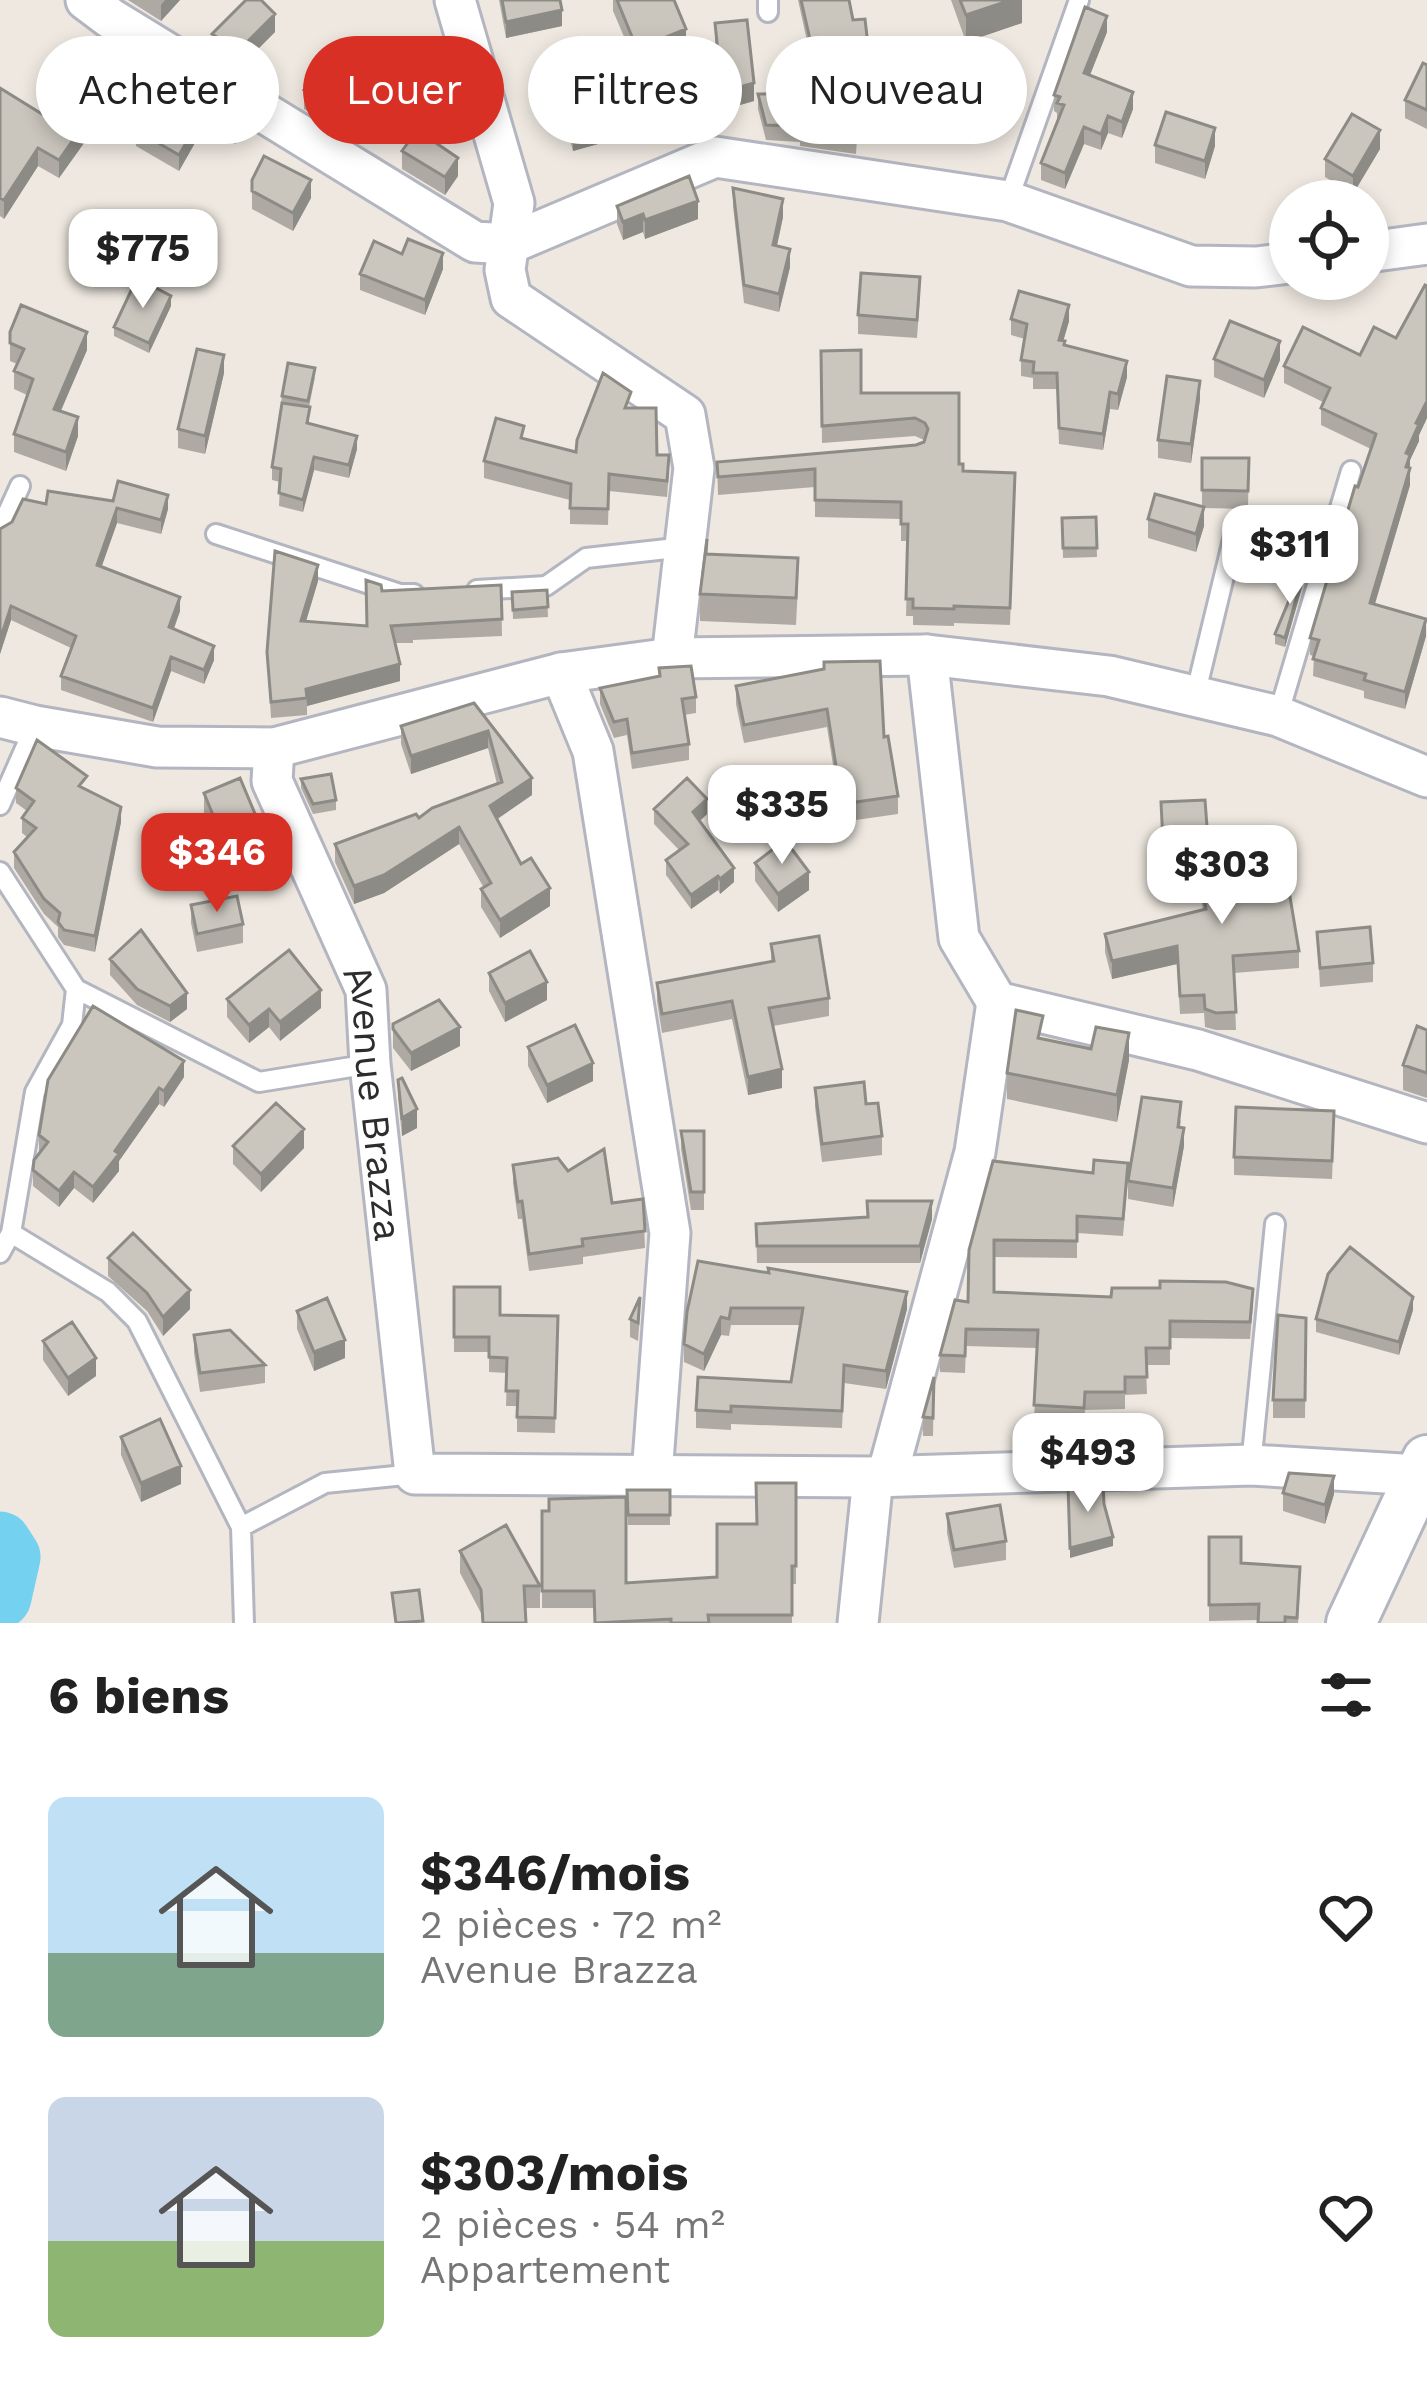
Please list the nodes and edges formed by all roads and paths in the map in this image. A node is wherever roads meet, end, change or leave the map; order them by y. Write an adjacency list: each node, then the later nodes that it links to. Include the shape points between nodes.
1 (86, 0): 5 (street, via 475,242)
2 (454, 0): 5 (street, via 514,202)
3 (1079, 0): 4 (lane)
4 (1008, 201): 5 (street, via 715,157); 8 (street, via 1191,266)
5 (508, 244): 14 (street, via 511,298 686,415 705,467)
6 (1427, 244): 7 (street)
7 (1389, 249)
8 (1269, 265)
9 (1351, 471): 21 (lane)
10 (20, 486): 11 (lane)
11 (0, 530)
12 (216, 534): 16 (lane, via 400,594)
13 (1234, 536): 20 (lane)
14 (685, 548): 15 (lane, via 586,558 546,586); 18 (street)
15 (463, 591)
16 (442, 592)
17 (927, 655): 18 (street); 20 (street, via 1108,676); 28 (street, via 959,938)
18 (672, 658): 19 (street)
19 (561, 673): 23 (street); 37 (street, via 593,751 670,1232)
20 (1195, 696): 21 (street)
21 (1278, 716): 24 (street)
22 (18, 721): 23 (street, via 157,747); 25 (lane)
23 (274, 748): 29 (street, Avenue Brazza, via 272,781 366,990)
24 (1427, 777)
25 (0, 805)
26 (0, 872): 27 (lane)
27 (76, 989): 29 (lane, via 260,1082); 32 (lane, via 72,1025 34,1092)
28 (997, 1002): 30 (street, via 1198,1050); 38 (street, via 975,1152)
29 (370, 1064): 36 (street, Avenue Brazza)
30 (1427, 1124)
31 (1275, 1224): 34 (lane)
32 (11, 1232): 33 (lane); 39 (lane, via 108,1292 137,1321)
33 (0, 1253)
34 (1251, 1465): 35 (street); 38 (street)
35 (1424, 1471): 42 (street)
36 (415, 1474): 37 (street); 39 (lane, via 325,1484)
37 (652, 1475): 38 (street)
38 (880, 1476): 41 (street)
39 (241, 1527): 40 (lane)
40 (244, 1623)
41 (859, 1623)
42 (1351, 1623)

